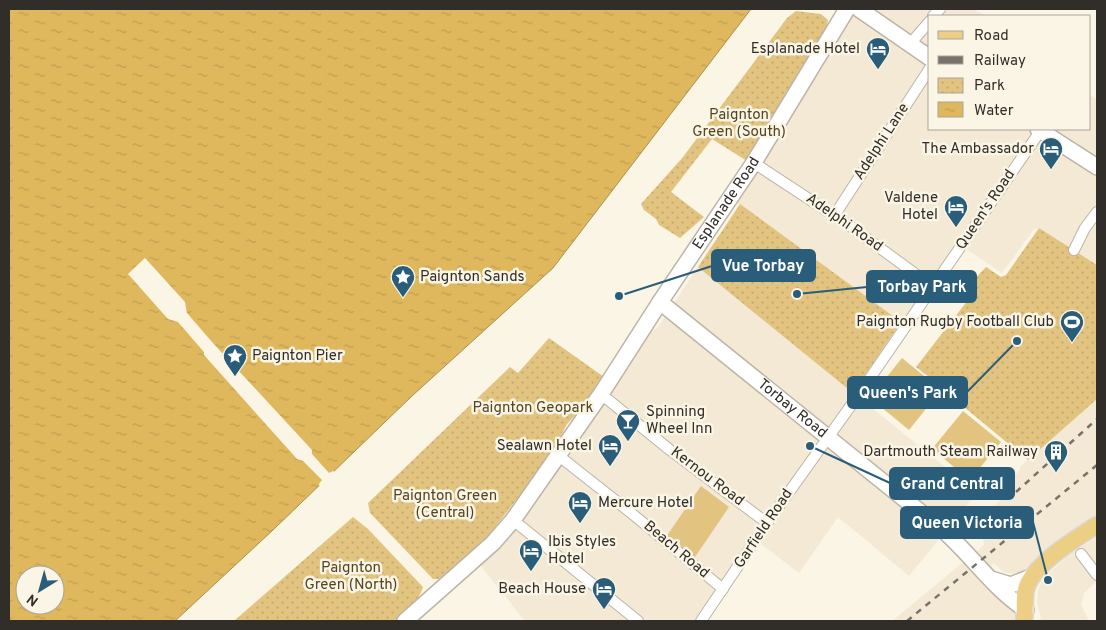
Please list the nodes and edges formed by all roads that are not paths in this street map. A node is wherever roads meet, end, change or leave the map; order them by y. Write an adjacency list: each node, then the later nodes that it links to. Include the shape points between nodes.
1 (848, 9): 8 (main road, Esplanade Road)
2 (859, 9): 4 (main road)
3 (928, 23): 4 (street)
4 (910, 44): 5 (main road)
5 (928, 57)
6 (928, 71): 11 (street, Adelphi Lane)
7 (1040, 130): 9 (main road); 13 (street, Queen's Road)
8 (754, 162): 11 (street, Adelphi Road); 14 (main road, Esplanade Road)
9 (1097, 167)
10 (1097, 212): 12 (street)
11 (834, 216): 13 (street, Adelphi Road)
12 (1074, 250)
13 (932, 286): 16 (street, Queen's Road)
14 (660, 302): 15 (main road, Esplanade Road); 16 (main road, Torbay Road)
15 (601, 394): 17 (main road, Esplanade Road); 19 (street, Kernou Road)
16 (828, 438): 19 (street, Garfield Road); 24 (main road, Torbay Road, via 944,532)
17 (559, 456): 18 (main road, Esplanade Road); 25 (street, Beach Road)
18 (513, 520): 27 (main road, Esplanade Road, via 482,554); 28 (street)
19 (767, 523): 25 (street, Garfield Road)
20 (1097, 525): 23 (main road, via 1072,541)
21 (1081, 554): 22 (street)
22 (1097, 575)
23 (1032, 577): 24 (main road, via 1010,585); 26 (main road, via 1026,588)
24 (990, 578): 26 (main road, Torbay Road)
25 (723, 590): 29 (street, Garfield Road)
26 (1025, 616)
27 (405, 621)
28 (638, 621)
29 (701, 621)

